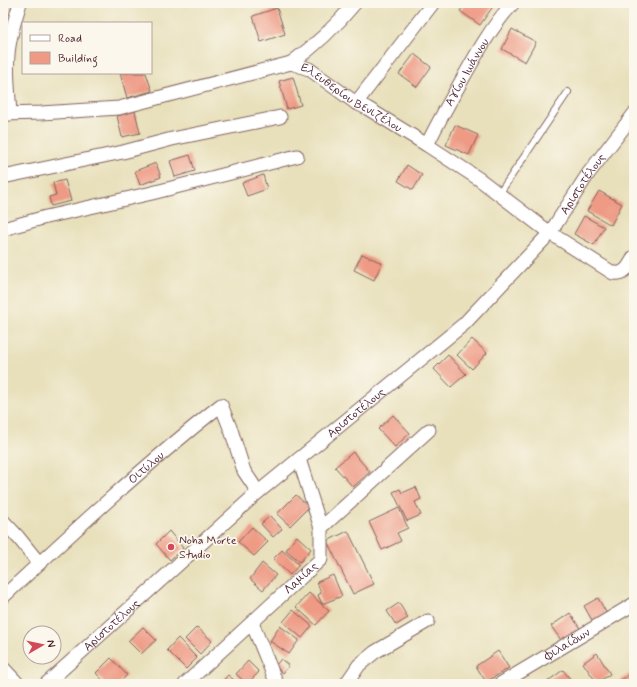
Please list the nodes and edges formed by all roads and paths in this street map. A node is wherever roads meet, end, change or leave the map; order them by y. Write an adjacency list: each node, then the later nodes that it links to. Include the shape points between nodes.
1 (20, 3): 8 (street, via 8,54)
2 (355, 3): 5 (street, via 310,50)
3 (433, 3): 7 (street)
4 (513, 3): 11 (street, Αγίου Ιωάννου, via 485,39)
5 (291, 63): 7 (street, Ελ.ευθερίου Βενιζέλου, via 309,69); 8 (street, Ελ.ευθερίου Βενιζέλου, via 120,108)
6 (568, 92): 14 (lane)
7 (356, 103): 11 (street, Ελ.ευθερίου Βενιζέλου)
8 (7, 114)
9 (634, 114): 16 (street, Αριστοτέλους, via 588,174)
10 (280, 117): 13 (street)
11 (427, 145): 14 (street, Ελ.ευθερίου Βενιζέλου)
12 (297, 156): 15 (street)
13 (3, 177)
14 (499, 194): 16 (street, Ελ.ευθερίου Βενιζέλου)
15 (3, 229)
16 (550, 233): 17 (street, Ελ.ευθερίου Βενιζέλου, via 613,273 624,272); 19 (street, Αριστοτέλους, via 464,324)
17 (633, 260)
18 (429, 430): 22 (street)
19 (299, 459): 20 (street, Αριστοτέλους); 22 (street, Λαμίας)
20 (258, 492): 23 (street, Οιτύλου, via 244,471 221,404 174,442); 30 (street, Αριστοτέλους)
21 (3, 521): 23 (street)
22 (321, 528): 27 (street, Λαμίας, via 321,559)
23 (39, 563): 24 (street, Οιτύλου)
24 (3, 597)
25 (634, 604): 34 (street, Φιλαίδων)
26 (428, 621): 33 (street, via 374,652 359,665)
27 (252, 622): 31 (street, Λαμίας); 32 (street)
28 (3, 668): 29 (street)
29 (18, 684)
30 (46, 684)
31 (185, 684)
32 (277, 684)
33 (346, 684)
34 (500, 684)

